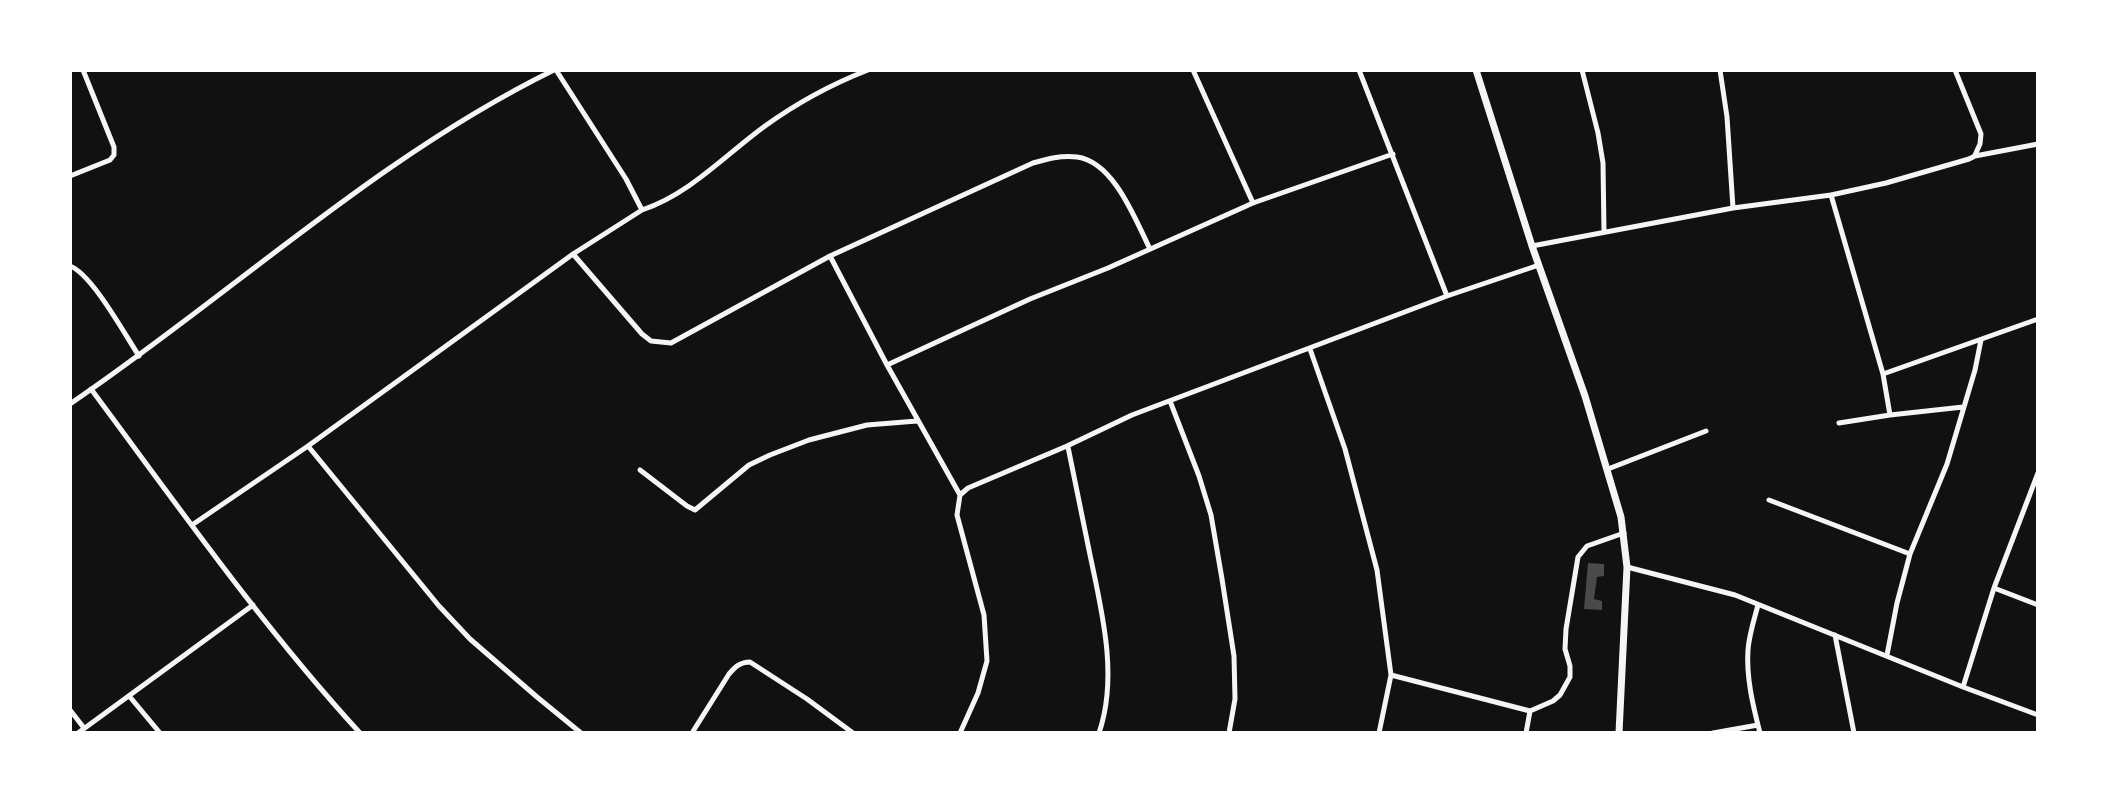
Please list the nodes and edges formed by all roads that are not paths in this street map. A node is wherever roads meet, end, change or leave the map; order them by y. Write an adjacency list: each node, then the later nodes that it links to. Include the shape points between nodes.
1 (83, 70): 13 (street, via 114,155)
2 (555, 70): 17 (street); 29 (street, via 450,126)
3 (868, 70): 17 (street, via 801,102 676,196)
4 (1193, 70): 15 (street)
5 (1359, 70): 11 (street)
6 (1476, 70): 19 (main road)
7 (1582, 70): 18 (street, via 1603,163)
8 (1720, 70): 16 (street)
9 (1955, 70): 12 (street, via 1981,134)
10 (2038, 144): 12 (street)
11 (1393, 154): 15 (street); 25 (street)
12 (1975, 156): 14 (street)
13 (70, 176)
14 (1831, 195): 16 (street); 31 (street)
15 (1253, 203): 20 (street)
16 (1733, 208): 18 (street)
17 (642, 210): 21 (street)
18 (1604, 232): 19 (street)
19 (1532, 246): 23 (main road)
20 (1150, 249): 22 (street, via 1109,176 1079,157 1054,157); 30 (street)
21 (573, 254): 22 (street, via 642,334 662,344); 40 (street)
22 (830, 256): 30 (street)
23 (1539, 265): 25 (street); 42 (main road)
24 (70, 266): 29 (street, via 88,280)
25 (1447, 296): 28 (street)
26 (2038, 319): 27 (street)
27 (1981, 340): 31 (street); 35 (street)
28 (1310, 349): 33 (street); 57 (street, via 1345,449 1377,570)
29 (139, 356): 32 (street)
30 (887, 365): 37 (street)
31 (1883, 374): 36 (street)
32 (91, 389): 34 (street); 47 (street)
33 (1170, 401): 41 (street); 73 (street, via 1207,502 1222,579 1234,656)
34 (70, 404)
35 (1963, 407): 36 (street); 49 (street, via 1947,464)
36 (1890, 415): 38 (street)
37 (917, 421): 43 (street, via 867,425 770,455 749,465 695,510); 45 (street)
38 (1839, 423)
39 (1706, 431): 42 (street)
40 (308, 446): 47 (street); 68 (street, via 439,606)
41 (1067, 446): 45 (street); 72 (street, via 1105,636 1107,684)
42 (1608, 469): 48 (main road)
43 (640, 470)
44 (2038, 473): 51 (street)
45 (960, 495): 71 (street, via 957,515 984,615 987,661)
46 (1769, 500): 49 (street)
47 (192, 525): 52 (street)
48 (1624, 533): 50 (main road); 61 (street, via 1587,546 1578,557 1566,629 1570,677 1553,701)
49 (1910, 554): 56 (street)
50 (1627, 567): 53 (street); 76 (main road)
51 (1994, 588): 54 (street); 58 (street)
52 (253, 605): 59 (street); 67 (street)
53 (1758, 605): 55 (street); 63 (street, via 1747,665)
54 (2038, 605)
55 (1835, 634): 56 (street); 79 (street)
56 (1887, 655): 58 (street)
57 (1391, 675): 61 (street); 74 (street)
58 (1963, 687): 62 (street)
59 (130, 696): 64 (street); 66 (street)
60 (70, 710): 64 (street)
61 (1530, 711): 75 (street)
62 (2038, 715)
63 (1758, 725): 77 (street); 78 (street)
64 (84, 728): 65 (street)
65 (78, 733)
66 (160, 733)
67 (360, 733)
68 (581, 733)
69 (692, 733): 70 (street, via 729,674 744,662)
70 (853, 733)
71 (960, 733)
72 (1099, 733)
73 (1229, 733)
74 (1379, 733)
75 (1526, 733)
76 (1619, 733)
77 (1713, 733)
78 (1760, 733)
79 (1854, 733)

